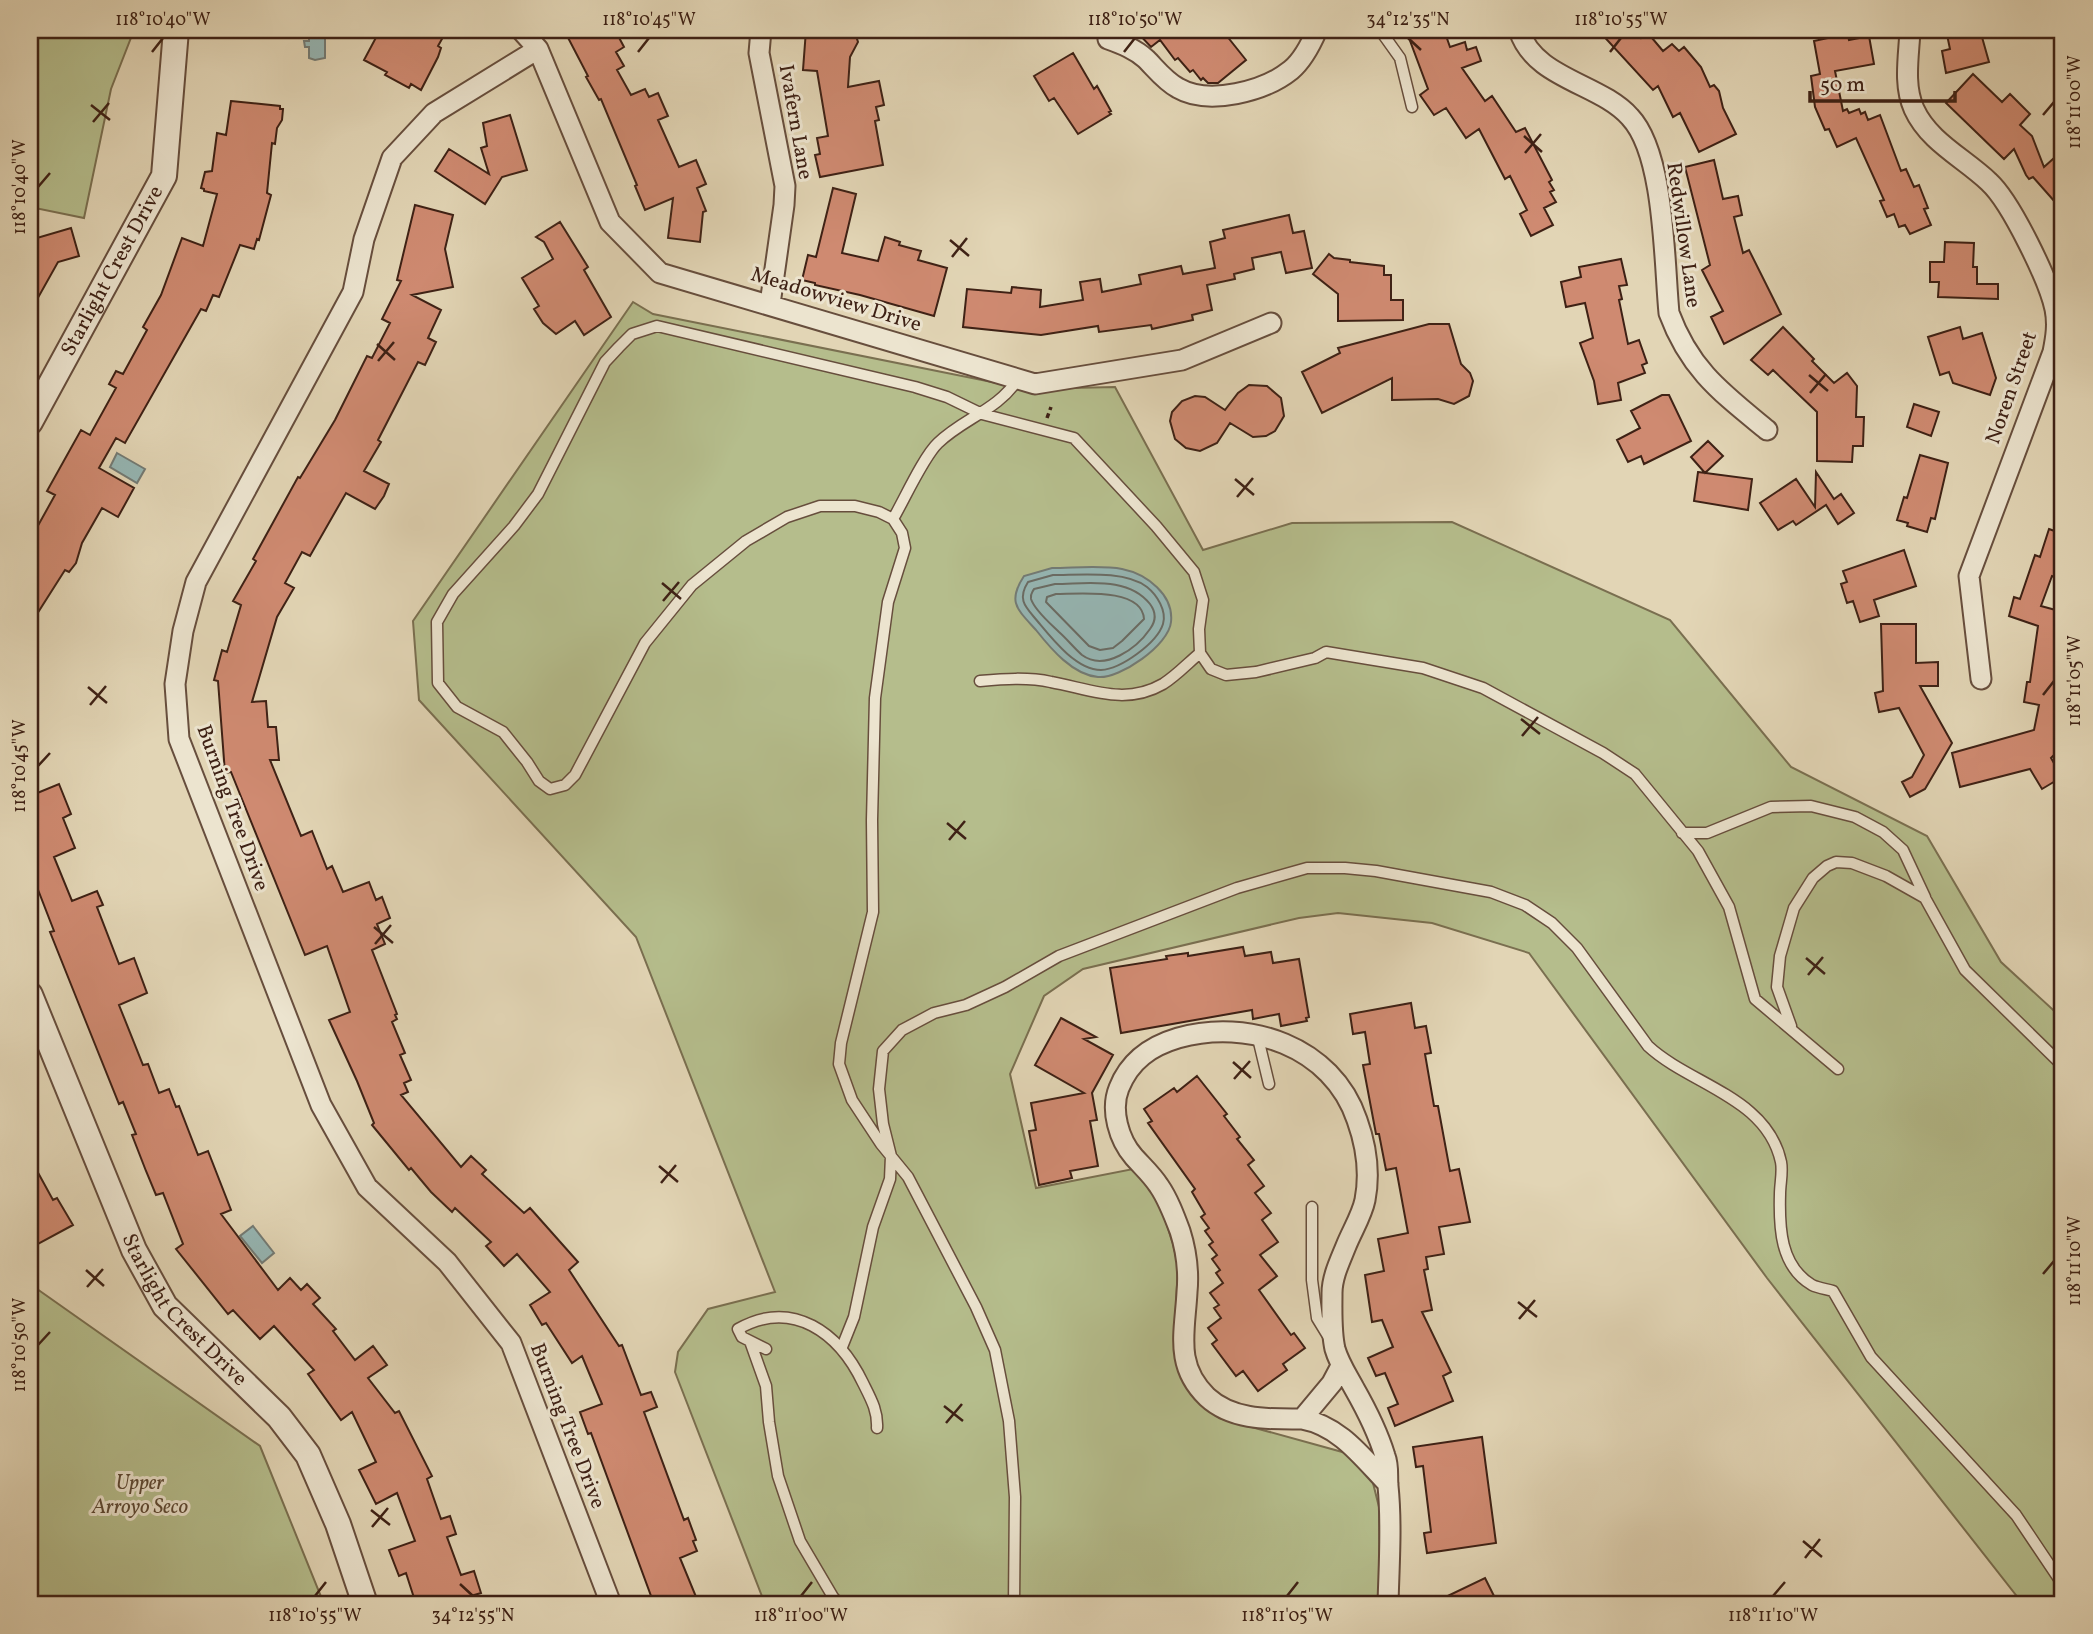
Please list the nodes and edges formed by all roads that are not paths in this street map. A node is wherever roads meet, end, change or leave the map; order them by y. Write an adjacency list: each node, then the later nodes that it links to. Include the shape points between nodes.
1 (176, 30): 15 (street, Starlight Crest Drive, via 164,176)
2 (521, 30): 9 (street, Meadowview Drive)
3 (761, 30): 11 (street, Ivafern Lane, via 759,53 785,186)
4 (1317, 30): 8 (street, via 1293,69 1282,77 1241,93 1218,96 1180,90 1144,57)
5 (1380, 30): 10 (lane, via 1400,58)
6 (1519, 30): 16 (street, Redwillow Lane, via 1544,63 1625,111 1641,132 1654,172 1670,313 1677,335 1719,391)
7 (1910, 30): 19 (street, Noren Street, via 1908,92 1914,109 1935,139 2002,194 2055,310 2053,352 1969,576)
8 (1108, 39)
9 (538, 49): 11 (street, Meadowview Drive, via 610,222 660,272); 41 (street, Burning Tree Drive, via 434,113 392,158 364,239 353,292 196,582 175,684 178,739 321,1105 367,1186 447,1262 511,1343)
10 (1412, 107)
11 (770, 304): 13 (street, Meadowview Drive)
12 (1271, 323): 13 (street, Meadowview Drive, via 1182,360 1035,384)
13 (1018, 379): 14 (lane, via 1008,394)
14 (982, 414): 17 (lane, via 936,445); 17 (lane, via 915,387 694,334 657,326 632,334 605,362 538,494 453,594 437,622 438,683 457,706 503,732 539,781 550,789 565,785 575,775 645,643 692,585 746,541 787,517 820,506 855,506); 18 (lane, via 1074,438 1156,526 1194,572 1203,600)
15 (30, 422)
16 (1767, 430)
17 (893, 519): 29 (lane, via 905,548 888,602 875,698 873,912 839,1064 852,1100)
18 (1200, 653): 20 (lane, via 1163,684 1130,696 1050,681); 21 (lane, via 1211,669 1226,675 1256,672 1326,652 1423,668 1483,688 1635,774)
19 (1981, 679)
20 (980, 681)
21 (1682, 833): 22 (lane, via 1707,833 1771,807 1811,806 1855,817 1883,832 1903,850); 24 (lane, via 1698,851 1729,907 1755,999)
22 (1925, 898): 24 (lane, via 1852,863 1836,862 1813,878 1794,908 1780,956 1777,987); 26 (lane, via 1965,970)
23 (30, 995): 40 (street, Starlight Crest Drive, via 140,1261 165,1306 279,1417 308,1455)
24 (1791, 1028): 27 (lane)
25 (1257, 1034): 28 (lane); 32 (street, via 1292,1046 1321,1067 1357,1118 1367,1160 1365,1202 1332,1289); 36 (street, via 1217,1030 1152,1046 1131,1067 1118,1090 1115,1115 1132,1155 1171,1208 1183,1241 1188,1288 1182,1342 1195,1380 1208,1397 1230,1410 1255,1418)
26 (2063, 1066)
27 (1838, 1069)
28 (1269, 1084)
29 (891, 1156): 33 (lane, via 891,1179 873,1227 854,1317); 39 (lane, via 878,1089 883,1051 902,1030 1005,987 1059,956 1237,888 1307,867 1376,871 1491,892 1525,905 1552,923 1577,948 1660,1058 1735,1099 1758,1119 1782,1163 1782,1240 1788,1259 1813,1286 1833,1291 1871,1357 2016,1515); 43 (lane, via 908,1177 995,1350 1009,1420)
30 (1312, 1207): 32 (lane, via 1317,1318)
31 (751, 1344): 33 (lane, via 738,1329 788,1317 807,1322); 34 (lane); 42 (lane, via 765,1386 778,1476 800,1541)
32 (1334, 1345): 35 (street)
33 (842, 1347): 37 (lane, via 878,1414)
34 (766, 1349)
35 (1341, 1366): 36 (street); 38 (street, via 1386,1457)
36 (1302, 1419): 38 (street, via 1320,1423 1345,1438)
37 (877, 1428)
38 (1388, 1484): 44 (street)
39 (2063, 1585)
40 (365, 1604)
41 (611, 1604)
42 (839, 1604)
43 (1014, 1604)
44 (1388, 1604)

